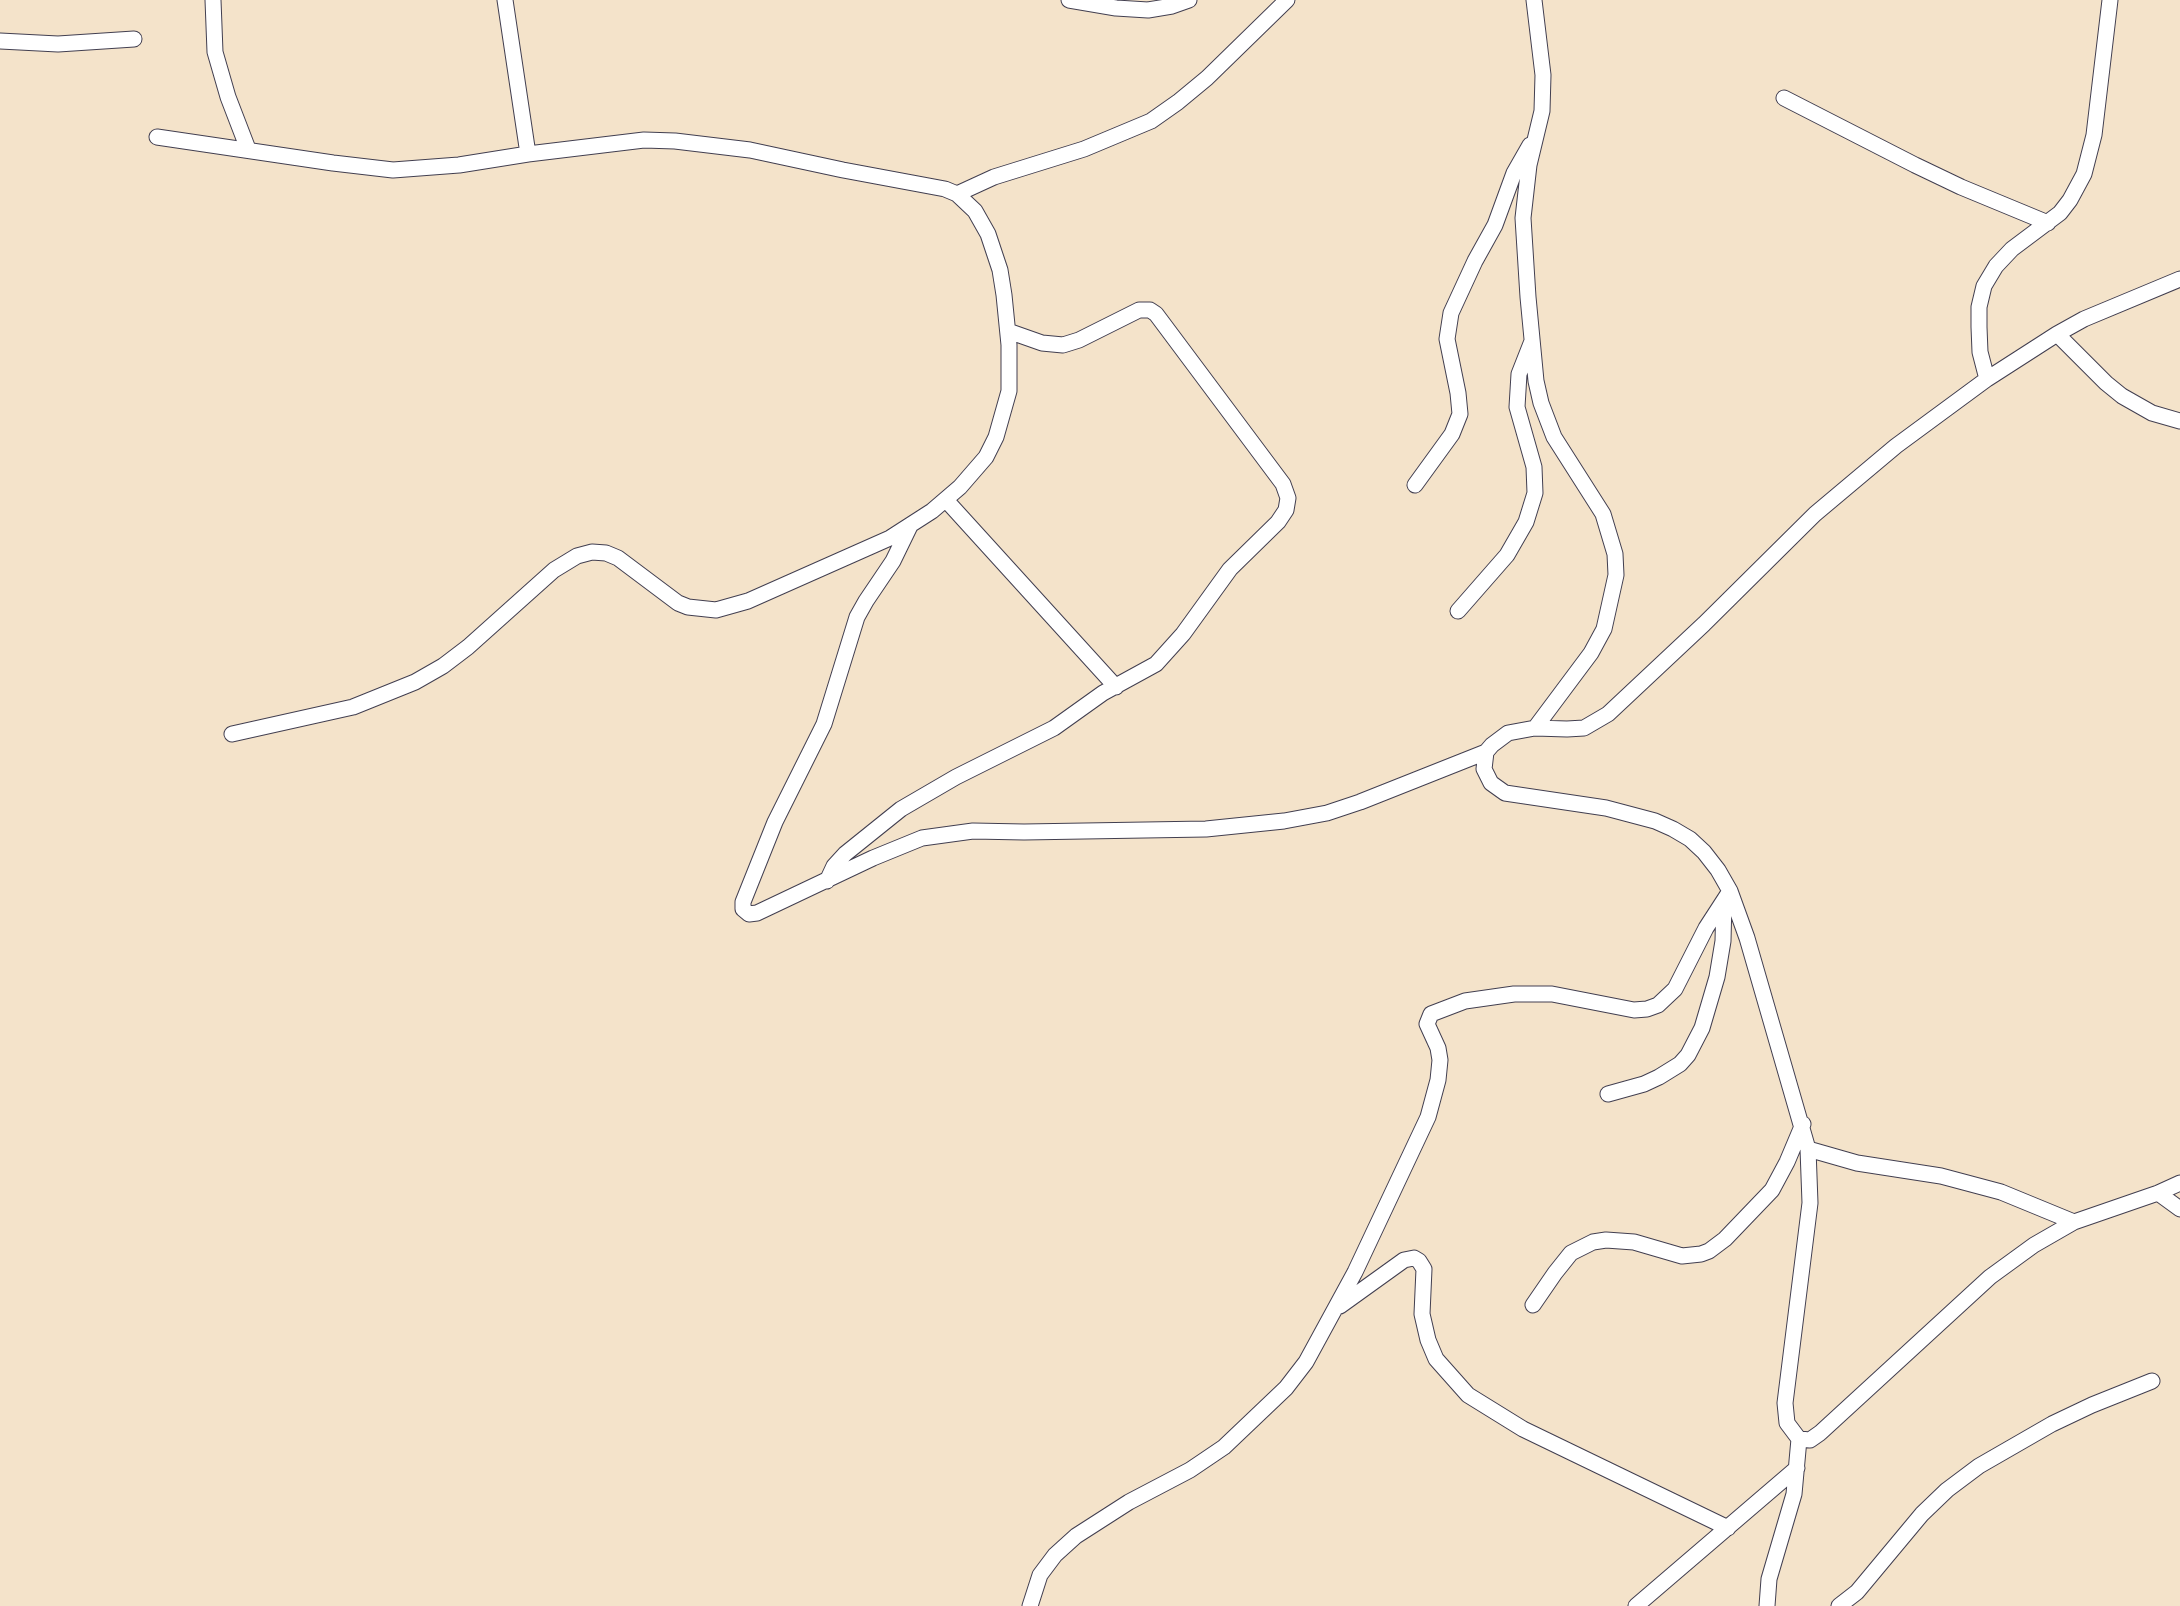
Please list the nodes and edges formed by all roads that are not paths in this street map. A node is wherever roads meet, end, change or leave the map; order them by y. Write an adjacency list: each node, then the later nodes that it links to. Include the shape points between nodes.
1 (213, 0): 13 (street, via 215,52)
2 (505, 0): 14 (street)
3 (1069, 0): 4 (street, via 1148,10)
4 (1189, 0)
5 (1287, 0): 15 (street, via 1207,78 1151,121)
6 (1534, 0): 12 (street, via 1543,75 1542,111)
7 (2110, 0): 16 (street, via 2089,158 2070,200)
8 (134, 39): 9 (street, via 50,44)
9 (0, 41)
10 (1784, 98): 16 (street, via 1914,165)
11 (157, 137): 13 (street)
12 (1536, 137): 20 (street, via 1523,218); 23 (street, via 1519,161 1495,225 1451,313 1447,339 1458,393 1458,424)
13 (248, 149): 14 (street, via 393,170)
14 (528, 154): 15 (street, via 644,140 675,141 750,150)
15 (957, 194): 18 (street, via 975,211 988,234 1000,270)
16 (2048, 223): 21 (street, via 2012,249 1984,285 1979,327)
17 (2180, 279): 19 (street, via 2110,307)
18 (1008, 331): 24 (street, via 1009,391 996,437 986,457); 27 (street, via 1042,343 1063,345 1138,310 1150,310 1161,319 1286,491 1283,516 1230,568 1173,647 1146,671)
19 (2057, 334): 21 (street); 22 (street, via 2122,396)
20 (1532, 339): 26 (street, via 1519,374 1517,407 1534,467 1535,493 1526,522 1508,555); 28 (street, via 1536,381 1547,421 1603,514 1615,554 1616,575 1604,629 1591,653)
21 (1987, 378): 28 (street, via 1896,446 1815,514 1608,714 1584,728)
22 (2180, 421)
23 (1415, 485)
24 (946, 500): 25 (street); 27 (street)
25 (910, 526): 29 (street, via 748,601 716,610 678,603 606,553 577,556 554,570 468,647 415,682 352,707); 31 (street, via 857,617 824,724 776,822 742,907 753,915)
26 (1458, 611)
27 (1116, 687): 31 (street, via 1054,728 900,809 845,854)
28 (1535, 728): 30 (street, via 1508,733)
29 (232, 734)
30 (1486, 752): 31 (street, via 1328,813 1206,829 946,833 902,845); 32 (street, via 1484,768 1497,789 1631,814 1690,839 1718,870)
31 (827, 881)
32 (1727, 896): 33 (street, via 1717,976 1702,1028 1688,1055 1659,1077); 34 (street, via 1747,938); 41 (street, via 1675,989 1658,1005 1634,1010 1552,994 1514,994 1465,1001 1431,1014 1427,1024 1440,1060 1431,1107)
33 (1608, 1094)
34 (1803, 1124): 35 (street); 40 (street, via 1772,1190 1709,1251 1682,1256 1628,1241 1593,1242 1567,1258)
35 (1808, 1149): 39 (street, via 1857,1163 1969,1183); 43 (street, via 1810,1203 1785,1403 1787,1423)
36 (2180, 1183): 37 (street)
37 (2158, 1193): 38 (street); 39 (street)
38 (2180, 1209)
39 (2074, 1222): 43 (street, via 2008,1262 1820,1433 1810,1440)
40 (1533, 1305)
41 (1335, 1309): 45 (street, via 1404,1260 1414,1258 1424,1269 1422,1314 1428,1340 1436,1359 1468,1395 1523,1429); 46 (street, via 1306,1362 1266,1409 1208,1458 1076,1536 1040,1575)
42 (2152, 1380): 49 (street, via 2052,1424 1979,1466 1922,1514 1857,1592)
43 (1798, 1439): 44 (street)
44 (1797, 1468): 45 (street); 48 (street, via 1794,1494 1769,1579)
45 (1728, 1528): 47 (street)
46 (1030, 1606)
47 (1636, 1606)
48 (1767, 1606)
49 (1839, 1606)

